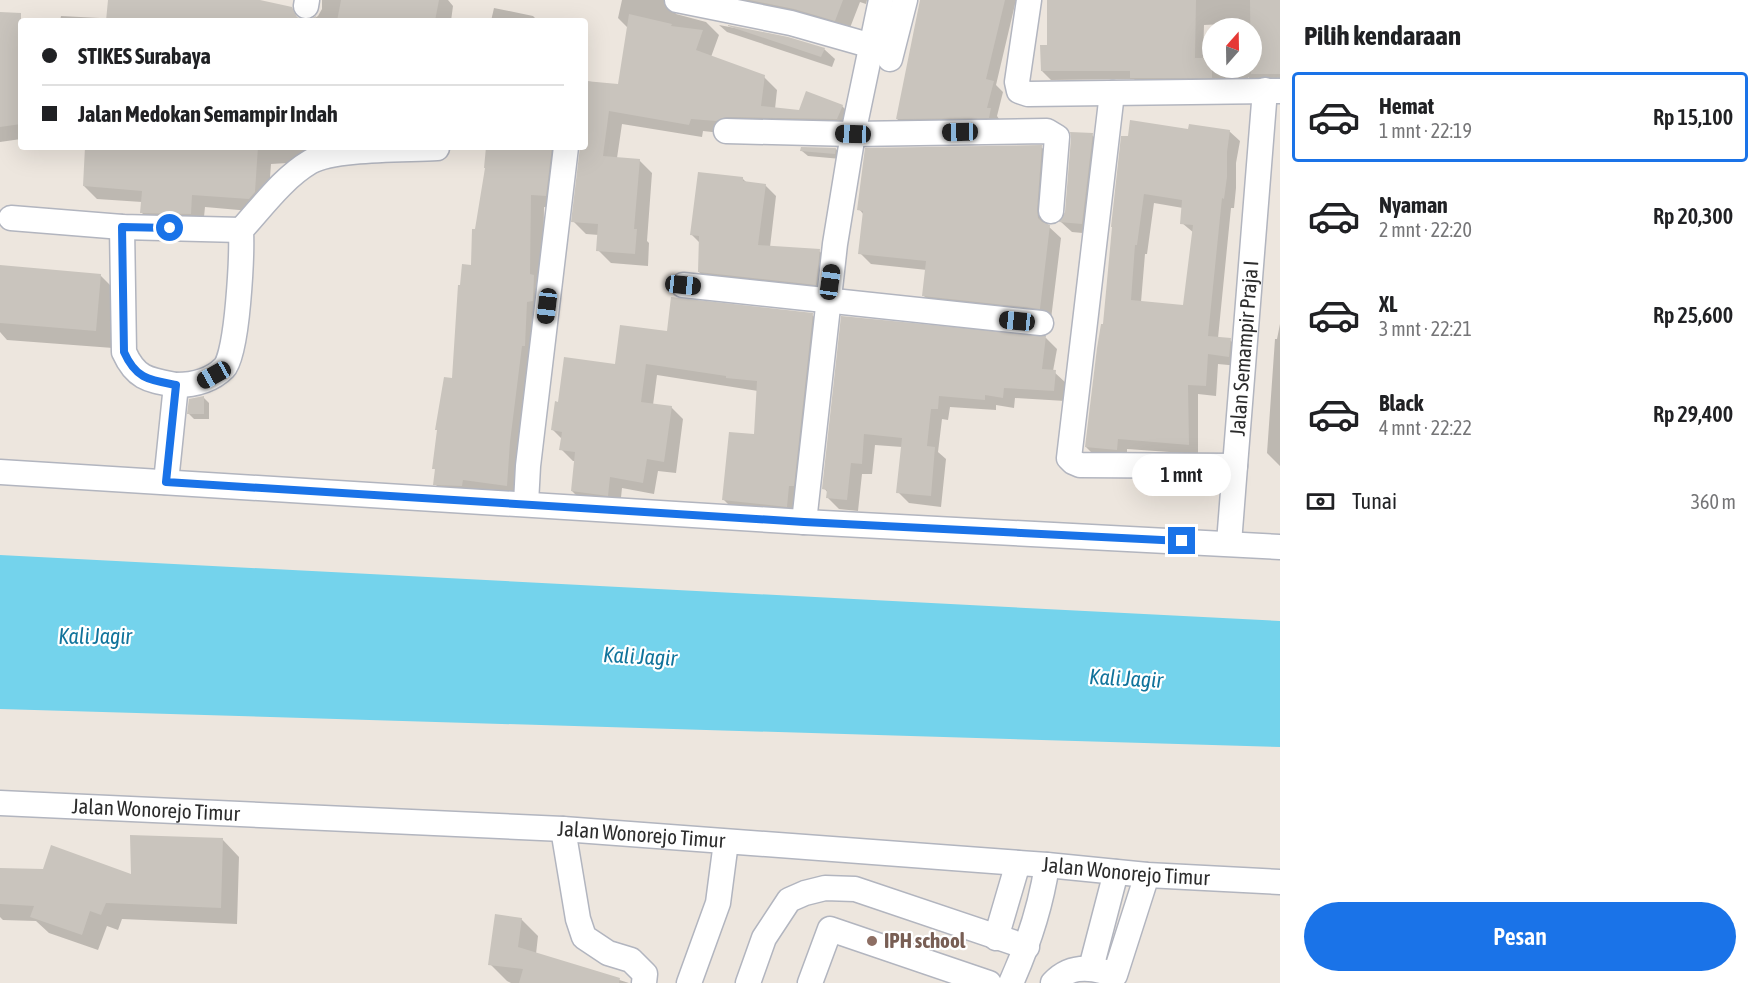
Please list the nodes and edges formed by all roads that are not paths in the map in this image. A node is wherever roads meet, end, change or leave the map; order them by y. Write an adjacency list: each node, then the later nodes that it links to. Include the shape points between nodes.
1 (677, 0): 5 (street, via 791,23)
2 (881, 0): 5 (street)
3 (905, 0): 5 (street)
4 (1029, 0): 6 (street, via 1019,91)
5 (881, 53): 9 (street)
6 (1112, 93): 7 (street); 20 (street, Jalan Semampir Praja I, via 1069,458 1080,465)
7 (1272, 101): 20 (street, Jalan Semampir Praja I)
8 (726, 131): 9 (street)
9 (853, 134): 12 (street, via 1052,133 1057,137); 17 (street)
10 (402, 150): 15 (street, via 329,154 311,161)
11 (566, 150): 23 (street)
12 (1051, 210)
13 (11, 218): 14 (street)
14 (122, 227): 15 (street); 19 (street, via 124,352 140,376)
15 (241, 230): 19 (street, via 232,352 225,367 201,382)
16 (683, 285): 17 (street)
17 (827, 300): 18 (street); 24 (street)
18 (1041, 323)
19 (176, 385): 22 (street)
20 (1235, 466): 25 (street)
21 (0, 472): 22 (street)
22 (166, 482): 23 (street)
23 (526, 503): 24 (street)
24 (804, 522): 25 (street)
25 (1230, 543): 26 (street)
26 (1280, 547)
27 (0, 803): 28 (street, Jalan Wonorejo Timur)
28 (563, 829): 29 (street, Jalan Wonorejo Timur); 39 (street, via 584,938 608,953 631,960 645,974)
29 (726, 842): 30 (street, Jalan Wonorejo Timur); 40 (street, via 718,903)
30 (1018, 863): 31 (street, Jalan Wonorejo Timur); 35 (street)
31 (1047, 865): 32 (street, Jalan Wonorejo Timur); 36 (street)
32 (1116, 872): 33 (street, Jalan Wonorejo Timur); 37 (street)
33 (1147, 875): 34 (street, Jalan Wonorejo Timur); 38 (street)
34 (1280, 882)
35 (996, 938): 36 (street); 41 (street, via 855,888 825,888 789,900 764,938)
36 (1027, 947): 44 (street)
37 (1091, 968): 38 (street); 45 (street, via 1066,972)
38 (1120, 979)
39 (644, 983)
40 (689, 983)
41 (748, 983)
42 (810, 983): 43 (street, via 830,930)
43 (989, 983)
44 (1011, 983)
45 (1053, 983)

